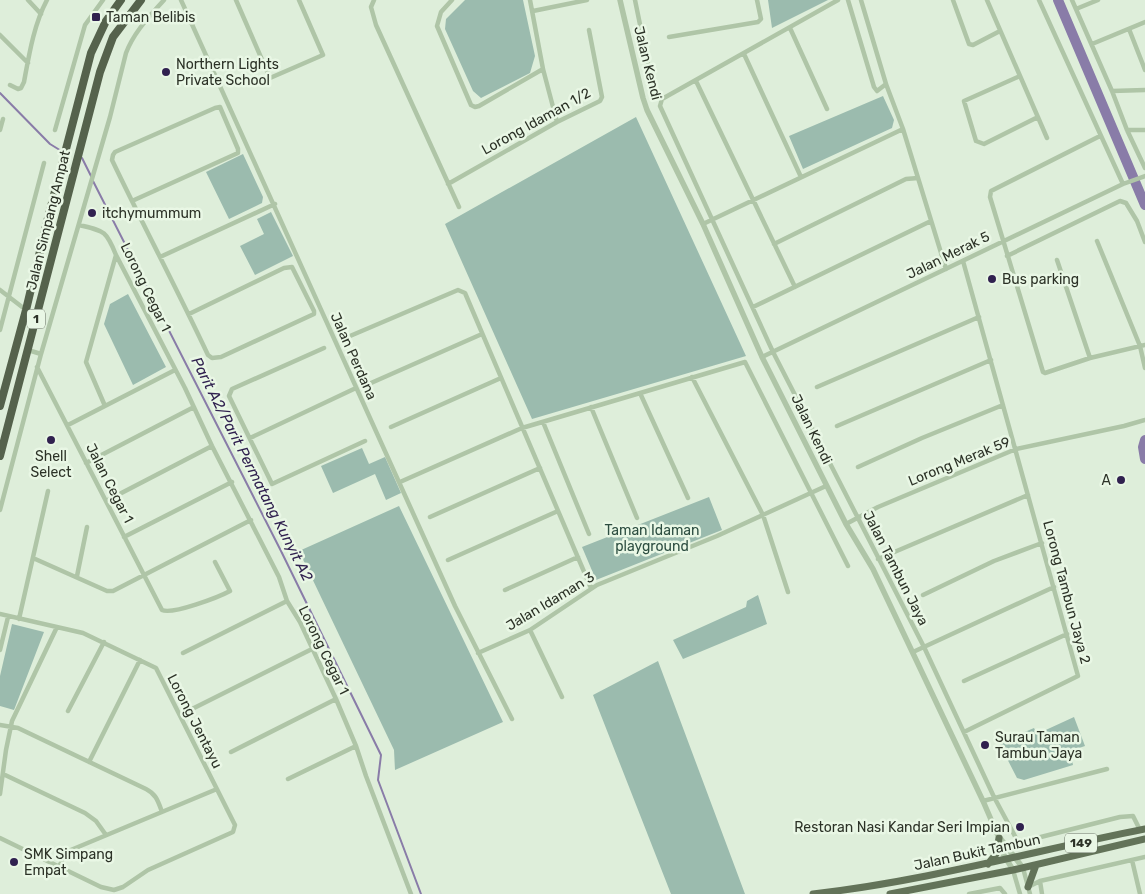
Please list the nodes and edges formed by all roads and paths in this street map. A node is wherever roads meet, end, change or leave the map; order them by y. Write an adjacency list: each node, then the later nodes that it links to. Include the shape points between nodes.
1 (28, 0): 27 (street)
2 (47, 0): 27 (street)
3 (102, 0): 53 (street, via 85,25)
4 (121, 0): 87 (highway, Jalan Simpang Ampat / 1, via 106,21 91,53)
5 (141, 0): 95 (highway, Jalan Simpang Ampat / 1, via 113,37 100,72)
6 (164, 0): 72 (street, via 129,44)
7 (181, 0): 67 (street, Jalan Perdana)
8 (236, 0): 9 (street, via 270,78 323,55)
9 (299, 0)
10 (374, 0): 64 (street, via 371,7 376,25)
11 (452, 0): 38 (street, via 440,12 437,26 471,105 479,106)
12 (530, 0): 26 (street)
13 (588, 0): 26 (street)
14 (620, 0): 71 (street, Jalan Kendi, via 647,110)
15 (635, 0): 46 (street, Jalan Kendi)
16 (757, 0): 34 (street, via 761,19 758,22)
17 (838, 0): 29 (street)
18 (848, 0): 42 (street, via 874,87 877,91)
19 (861, 0): 42 (street)
20 (953, 0): 32 (street, via 969,44)
21 (987, 0): 32 (street)
22 (1039, 0): 56 (street)
23 (1072, 0): 25 (street)
24 (1098, 0): 25 (street)
25 (1076, 9): 35 (street)
26 (532, 11): 38 (street)
27 (41, 14): 37 (street)
28 (1145, 22): 30 (street)
29 (790, 28): 36 (street); 47 (street)
30 (1129, 29): 35 (street); 39 (street)
31 (589, 30): 50 (street, Lorong Idaman 1/2, via 602,97 600,101)
32 (1000, 31): 40 (street)
33 (0, 35): 37 (street)
34 (669, 37)
35 (1092, 44): 44 (street)
36 (744, 54): 41 (street); 60 (street)
37 (28, 63): 43 (street, via 21,88)
38 (543, 69): 50 (street)
39 (1145, 70)
40 (1020, 76): 48 (street); 48 (street, via 964,101 976,141 984,144)
41 (696, 81): 65 (street); 69 (street, Jalan Kendi, via 662,99 660,106)
42 (886, 84): 51 (street)
43 (10, 85)
44 (1112, 90): 45 (street); 54 (street)
45 (1145, 90)
46 (654, 93)
47 (827, 109)
48 (1038, 117): 57 (street)
49 (3, 120): 52 (street)
50 (557, 122): 64 (street, Lorong Idaman 1/2)
51 (903, 129): 60 (street); 62 (street)
52 (0, 130)
53 (55, 130)
54 (1127, 130): 55 (street); 59 (street)
55 (1145, 130)
56 (1100, 136): 63 (street); 73 (street, via 991,190 990,197)
57 (1047, 138)
58 (44, 163): 85 (street)
59 (1145, 168)
60 (801, 177): 65 (street)
61 (1143, 177): 63 (street, Jalan Merak 5)
62 (918, 178): 70 (street); 76 (street, via 906,179)
63 (1125, 183): 73 (street, Jalan Merak 5)
64 (448, 184): 68 (street)
65 (753, 200): 69 (street); 76 (street)
66 (132, 201): 66 (street, via 112,160 115,152 220,107 239,151); 79 (street)
67 (275, 204): 79 (street); 108 (street, Jalan Perdana)
68 (459, 208)
69 (712, 219): 71 (street); 86 (street, Jalan Kendi)
70 (931, 221): 82 (street); 83 (street)
71 (703, 224): 98 (street, Jalan Kendi)
72 (79, 225): 77 (street, Lorong Cegar 1, via 102,231 110,239); 97 (street)
73 (1004, 240): 78 (street); 81 (street, Jalan Merak 5)
74 (1097, 241): 93 (street)
75 (1145, 242): 78 (street, via 1123,201)
76 (774, 244): 83 (street)
77 (116, 255): 103 (street, Lorong Cegar 1); 112 (street, via 86,362)
78 (1007, 256): 99 (street, via 1042,371 1045,373)
79 (160, 257): 88 (street)
80 (1057, 260): 99 (street)
81 (963, 261): 82 (street, Jalan Merak 5); 89 (street, Lorong Tambun Jaya 2)
82 (946, 269): 96 (street, Jalan Merak 5)
83 (795, 287): 86 (street)
84 (0, 290): 85 (street)
85 (8, 297): 87 (street); 90 (street)
86 (753, 307): 96 (street, Jalan Kendi)
87 (26, 310): 111 (highway, Jalan Simpang Ampat / 1)
88 (189, 314): 88 (street, via 292,267 314,311 312,316 216,359 208,355)
89 (979, 317): 100 (street, Lorong Tambun Jaya 2); 107 (street)
90 (0, 330)
91 (482, 334): 92 (street, via 465,293 458,290); 105 (street); 106 (street)
92 (350, 336)
93 (1142, 345): 99 (street); 102 (street)
94 (324, 348): 121 (street, via 232,389 229,396)
95 (28, 350): 97 (street); 125 (highway, Jalan Simpang Ampat / 1)
96 (773, 352): 98 (street, Jalan Merak 5); 141 (street, Jalan Tambun Jaya)
97 (41, 354): 101 (street)
98 (762, 357): 131 (street, Jalan Kendi)
99 (1090, 358)
100 (991, 360): 110 (street, Lorong Tambun Jaya 2); 118 (street)
101 (38, 367): 117 (street, Jalan Cegar 1); 137 (street)
102 (1145, 368)
103 (175, 370): 112 (street); 113 (street, Lorong Cegar 1)
104 (692, 377): 109 (street); 133 (street, via 745,362); 139 (street)
105 (501, 378): 119 (street); 120 (street)
106 (371, 384)
107 (817, 387)
108 (356, 388): 121 (street); 130 (street, Jalan Perdana)
109 (640, 393): 114 (street); 135 (street)
110 (1003, 405): 124 (street, Lorong Tambun Jaya 2); 127 (street)
111 (0, 406)
112 (106, 406): 117 (street)
113 (194, 407): 123 (street, Lorong Cegar 1); 126 (street)
114 (591, 407): 116 (street); 142 (street)
115 (1145, 420): 124 (street, Lorong Merak 59)
116 (543, 422): 120 (street); 146 (street)
117 (68, 426): 126 (street, Jalan Cegar 1)
118 (837, 426)
119 (391, 427)
120 (522, 428): 128 (street); 130 (street)
121 (250, 438): 122 (street, via 272,484)
122 (365, 441)
123 (212, 446): 129 (street, Lorong Cegar 1); 136 (street)
124 (1016, 449): 134 (street, Lorong Tambun Jaya 2); 141 (street, Lorong Merak 59)
125 (0, 456)
126 (86, 463): 136 (street, Jalan Cegar 1)
127 (858, 467)
128 (540, 468): 138 (street); 140 (street)
129 (232, 482): 143 (street, Lorong Cegar 1); 147 (street)
130 (400, 482): 175 (street, Jalan Perdana)
131 (826, 486): 133 (street, Jalan Idaman 3); 144 (street, Jalan Kendi)
132 (48, 491): 150 (street)
133 (811, 493): 139 (street, Jalan Idaman 3); 154 (street)
134 (1028, 494): 148 (street, Lorong Tambun Jaya 2); 151 (street)
135 (688, 498)
136 (106, 501): 147 (street, Jalan Cegar 1)
137 (0, 510)
138 (558, 511): 149 (street); 152 (street)
139 (763, 515): 158 (street, Jalan Idaman 3); 160 (street)
140 (430, 517)
141 (858, 517): 144 (street, Lorong Merak 59); 151 (street, Jalan Tambun Jaya)
142 (637, 518)
143 (251, 520): 155 (street); 162 (street, Lorong Cegar 1)
144 (846, 524): 173 (street, Jalan Kendi, via 873,569)
145 (87, 526): 156 (street)
146 (589, 534)
147 (124, 537): 155 (street, Jalan Cegar 1)
148 (1042, 543): 157 (street, Lorong Tambun Jaya 2); 161 (street, via 994,561)
149 (578, 557): 158 (street); 159 (street)
150 (32, 558): 156 (street); 165 (street)
151 (878, 559): 170 (street, Jalan Tambun Jaya)
152 (448, 560)
153 (215, 562): 155 (street, Jalan Cegar 1, via 230,591 166,612)
154 (848, 566)
155 (143, 574): 156 (street, via 113,591)
156 (76, 576)
157 (1054, 587): 168 (street, Lorong Tambun Jaya 2); 170 (street)
158 (592, 588): 167 (street, Jalan Idaman 3)
159 (506, 590)
160 (788, 592)
161 (922, 595)
162 (287, 601): 171 (street, Lorong Cegar 1); 174 (street)
163 (0, 614): 164 (street, Lorong Jentayu)
164 (8, 617): 165 (street, Lorong Jentayu); 172 (street)
165 (19, 619): 166 (street, Lorong Jentayu)
166 (57, 627): 169 (street, Lorong Jentayu, via 83,632); 184 (street)
167 (530, 630): 175 (street, Jalan Idaman 3); 178 (street)
168 (1067, 634): 177 (street); 185 (street, Lorong Tambun Jaya 2, via 1078,672 1075,679)
169 (104, 642): 176 (street, Lorong Jentayu); 180 (street)
170 (924, 647): 173 (street); 185 (street, Jalan Tambun Jaya)
171 (312, 649): 179 (street, Lorong Cegar 1); 181 (street)
172 (0, 650)
173 (913, 652): 195 (street, Jalan Kendi)
174 (183, 653)
175 (478, 653): 182 (street, Jalan Perdana)
176 (140, 660): 181 (street, Lorong Jentayu, via 156,668); 188 (street)
177 (964, 680)
178 (562, 697)
179 (336, 699): 186 (street, Lorong Cegar 1); 187 (street)
180 (68, 711)
181 (180, 715): 192 (street, Lorong Jentayu)
182 (512, 719)
183 (0, 725): 184 (street)
184 (10, 727): 188 (street); 190 (street)
185 (964, 732): 194 (street, Jalan Tambun Jaya)
186 (356, 746): 191 (street); 213 (street, Lorong Cegar 1)
187 (231, 752)
188 (89, 762): 196 (street, via 153,793)
189 (1107, 769): 194 (street)
190 (3, 774): 193 (street); 198 (street, via 85,812)
191 (288, 779)
192 (217, 789): 196 (street); 208 (street, Lorong Jentayu, via 235,825 233,832 148,870 123,888 109,890)
193 (0, 794)
194 (994, 797): 195 (street); 197 (street, Jalan Tambun Jaya, via 1017,840 1021,841 1120,817 1133,816)
195 (984, 801): 200 (street, Jalan Kendi)
196 (162, 812): 198 (street)
197 (1142, 830): 203 (main road, Jalan Bukit Tambun / 149)
198 (106, 835): 208 (street, via 66,852)
199 (0, 838): 208 (street)
200 (999, 838): 203 (street); 204 (street, Jalan Kendi); 206 (main road, via 996,854)
201 (1145, 839): 207 (main road, Jalan Bukit Tambun / 149)
202 (1145, 857): 205 (street)
203 (1016, 858): 204 (main road, Jalan Bukit Tambun / 149); 209 (street)
204 (1007, 860): 206 (main road, Jalan Bukit Tambun / 149); 210 (street, Jalan Kendi)
205 (1132, 860): 211 (street); 220 (street)
206 (988, 864): 214 (main road, Jalan Bukit Tambun / 149)
207 (1036, 865): 209 (main road, Jalan Bukit Tambun / 149); 212 (main road)
208 (59, 867)
209 (1023, 868): 210 (main road, Jalan Bukit Tambun / 149); 212 (street)
210 (1013, 870): 215 (main road, Jalan Bukit Tambun / 149); 218 (street)
211 (1040, 880): 212 (street); 219 (street)
212 (1029, 891)
213 (411, 894)
214 (813, 894)
215 (890, 894)
216 (969, 894): 217 (street, via 1000,888)
217 (1005, 894)
218 (1020, 894)
219 (1042, 894)
220 (1140, 894)

